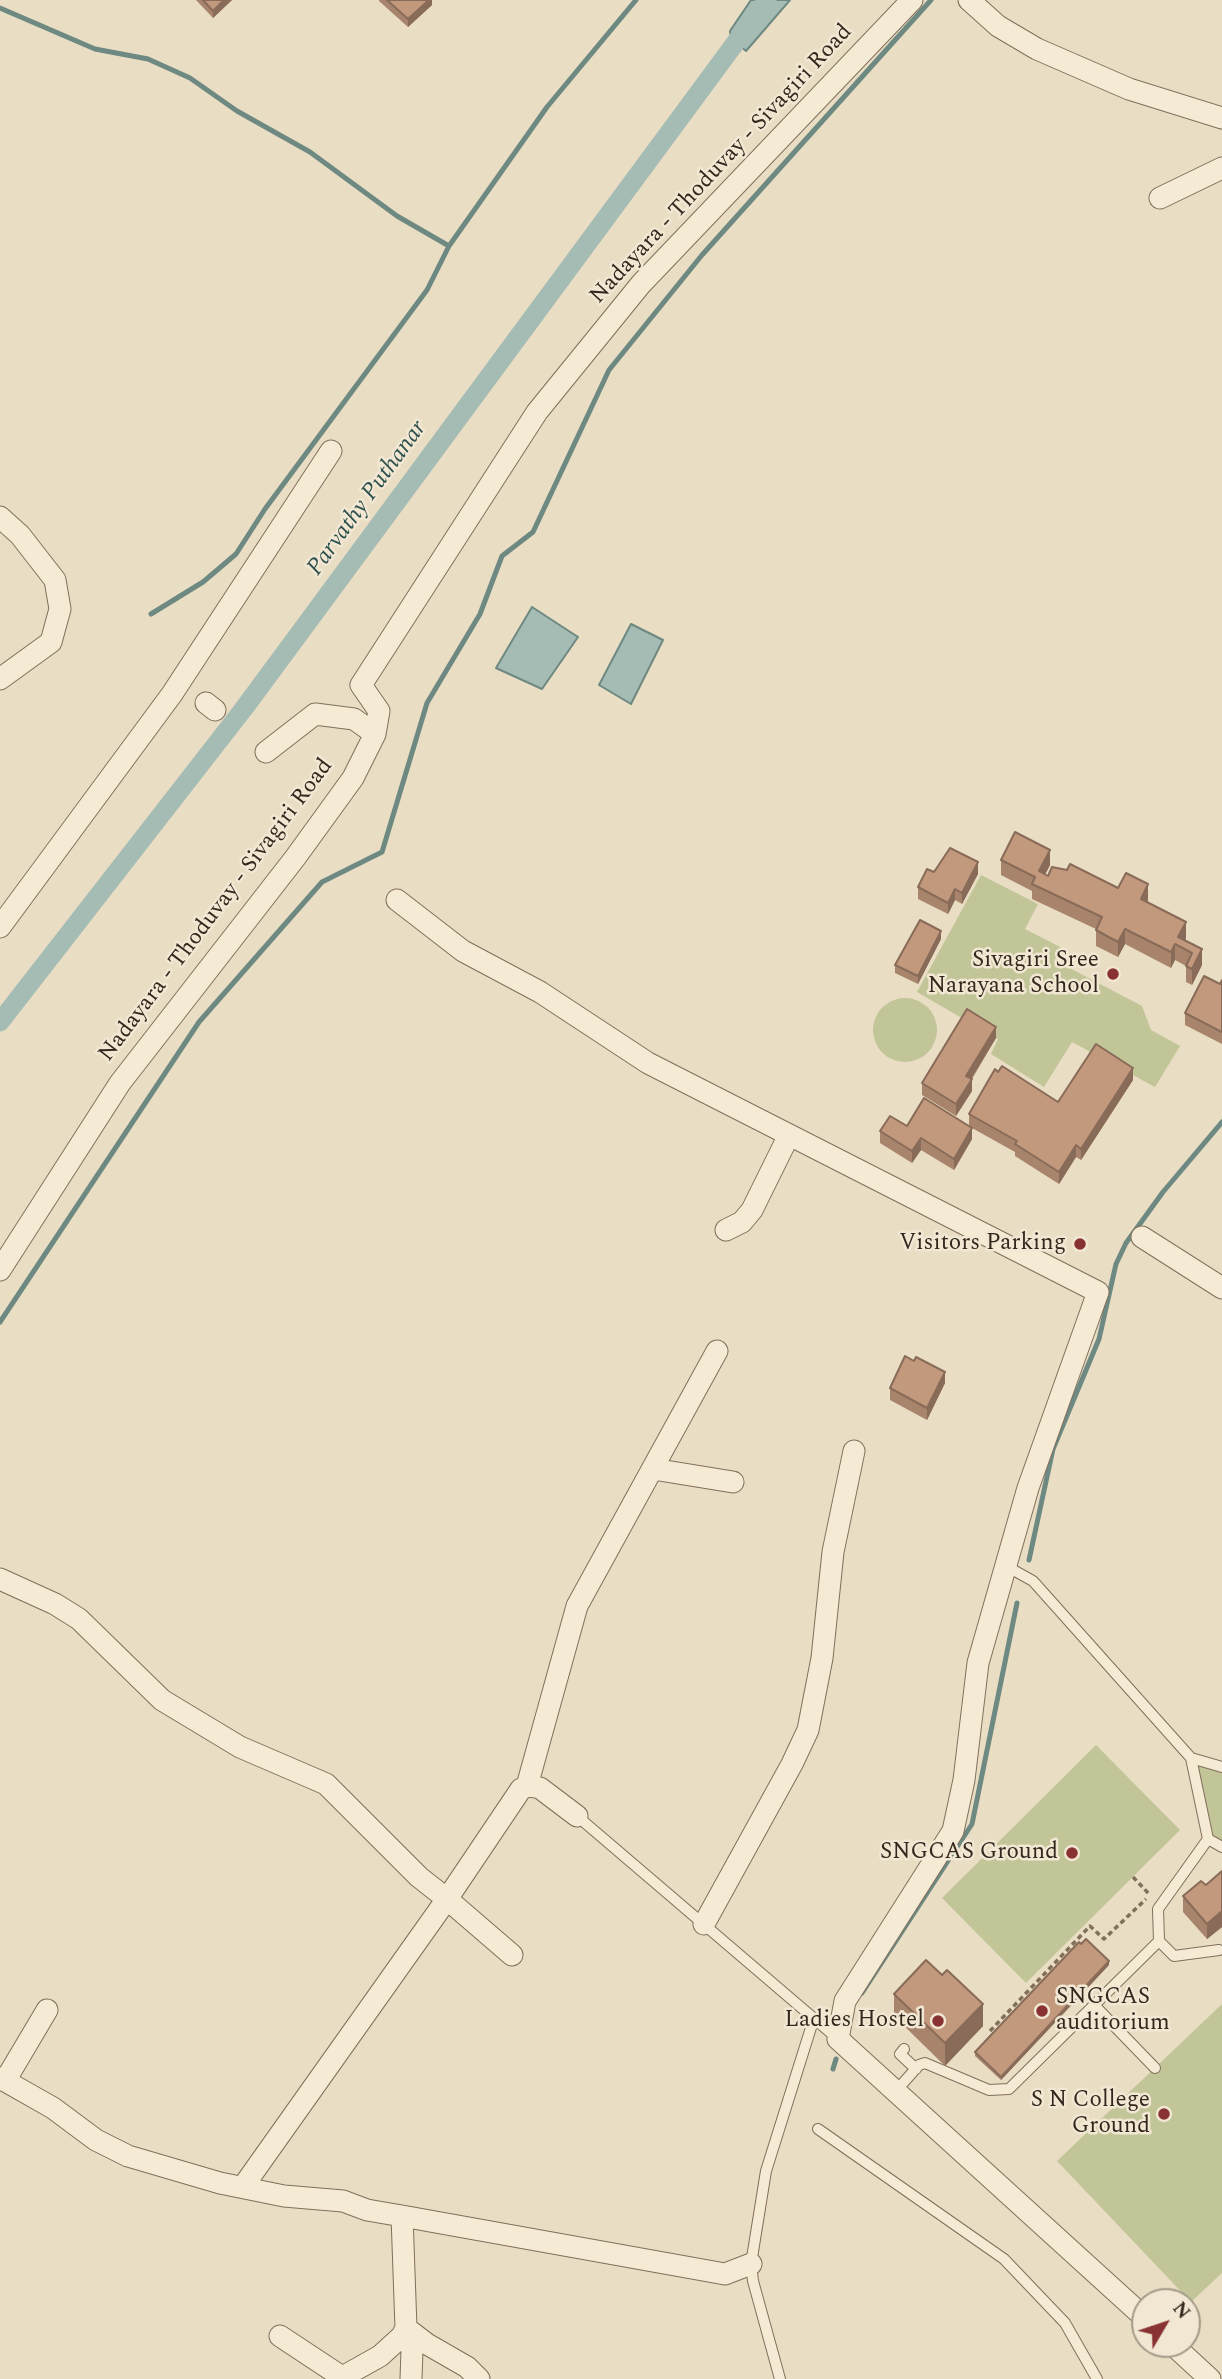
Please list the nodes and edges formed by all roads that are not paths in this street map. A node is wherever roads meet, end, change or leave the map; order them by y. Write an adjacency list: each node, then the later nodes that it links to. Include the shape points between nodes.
1 (912, 0): 9 (street, Nadayara - Thoduvay - Sivagiri Road, via 641,284 537,412 361,685 379,710)
2 (969, 0): 3 (street, via 998,26 1037,49 1129,89)
3 (1222, 118)
4 (1222, 168): 5 (street)
5 (1160, 198)
6 (331, 451): 12 (street, via 172,694)
7 (0, 517): 8 (street, via 55,580 60,609 51,642)
8 (0, 679)
9 (375, 734): 10 (street, via 354,719 315,714); 16 (street, Nadayara - Thoduvay - Sivagiri Road, via 353,778 295,858 120,1083)
10 (266, 752)
11 (397, 900): 13 (street, via 463,951 540,992 649,1063)
12 (0, 927)
13 (789, 1135): 14 (street, via 752,1210); 22 (street, via 1097,1292 1028,1488)
14 (726, 1230)
15 (1142, 1237): 17 (street)
16 (0, 1270)
17 (1222, 1288)
18 (717, 1351): 20 (street)
19 (854, 1451): 31 (street, via 833,1552 822,1658 808,1730)
20 (653, 1469): 21 (street); 26 (street, via 577,1606)
21 (733, 1482)
22 (1006, 1566): 24 (lane, via 1033,1581); 38 (street, via 978,1663 953,1831 845,2001)
23 (0, 1579): 30 (street, via 79,1619 162,1700 240,1747 326,1784)
24 (1191, 1758): 25 (lane); 28 (lane)
25 (1222, 1768)
26 (527, 1786): 27 (street, via 540,1788); 30 (street, via 519,1791)
27 (577, 1816): 31 (lane)
28 (1208, 1839): 29 (lane); 32 (lane, via 1158,1909)
29 (1222, 1847)
30 (447, 1899): 34 (street); 45 (street)
31 (704, 1924): 37 (lane)
32 (1159, 1941): 33 (lane, via 1174,1956); 35 (lane)
33 (1219, 1950)
34 (512, 1955)
35 (1094, 2005): 40 (lane); 41 (lane, via 1004,2091 989,2090 925,2063)
36 (47, 2010): 42 (street)
37 (814, 2018): 38 (lane); 47 (lane, via 766,2171)
38 (838, 2039): 43 (street)
39 (904, 2049): 41 (lane, via 900,2054)
40 (1155, 2068)
41 (916, 2069): 43 (lane)
42 (3, 2079): 46 (street, via 128,2156 172,2171 285,2196 344,2201)
43 (896, 2091): 48 (street)
44 (818, 2129): 56 (lane, via 1004,2259 1065,2323)
45 (247, 2181)
46 (401, 2216): 47 (street, via 725,2274); 49 (street)
47 (751, 2264): 55 (lane)
48 (1131, 2305)
49 (405, 2329): 52 (street, via 380,2356); 53 (street, via 412,2350); 54 (street)
50 (281, 2336): 52 (street)
51 (1187, 2358): 57 (street)
52 (341, 2378)
53 (411, 2379)
54 (479, 2379)
55 (780, 2379)
56 (1097, 2379)
57 (1210, 2379)

